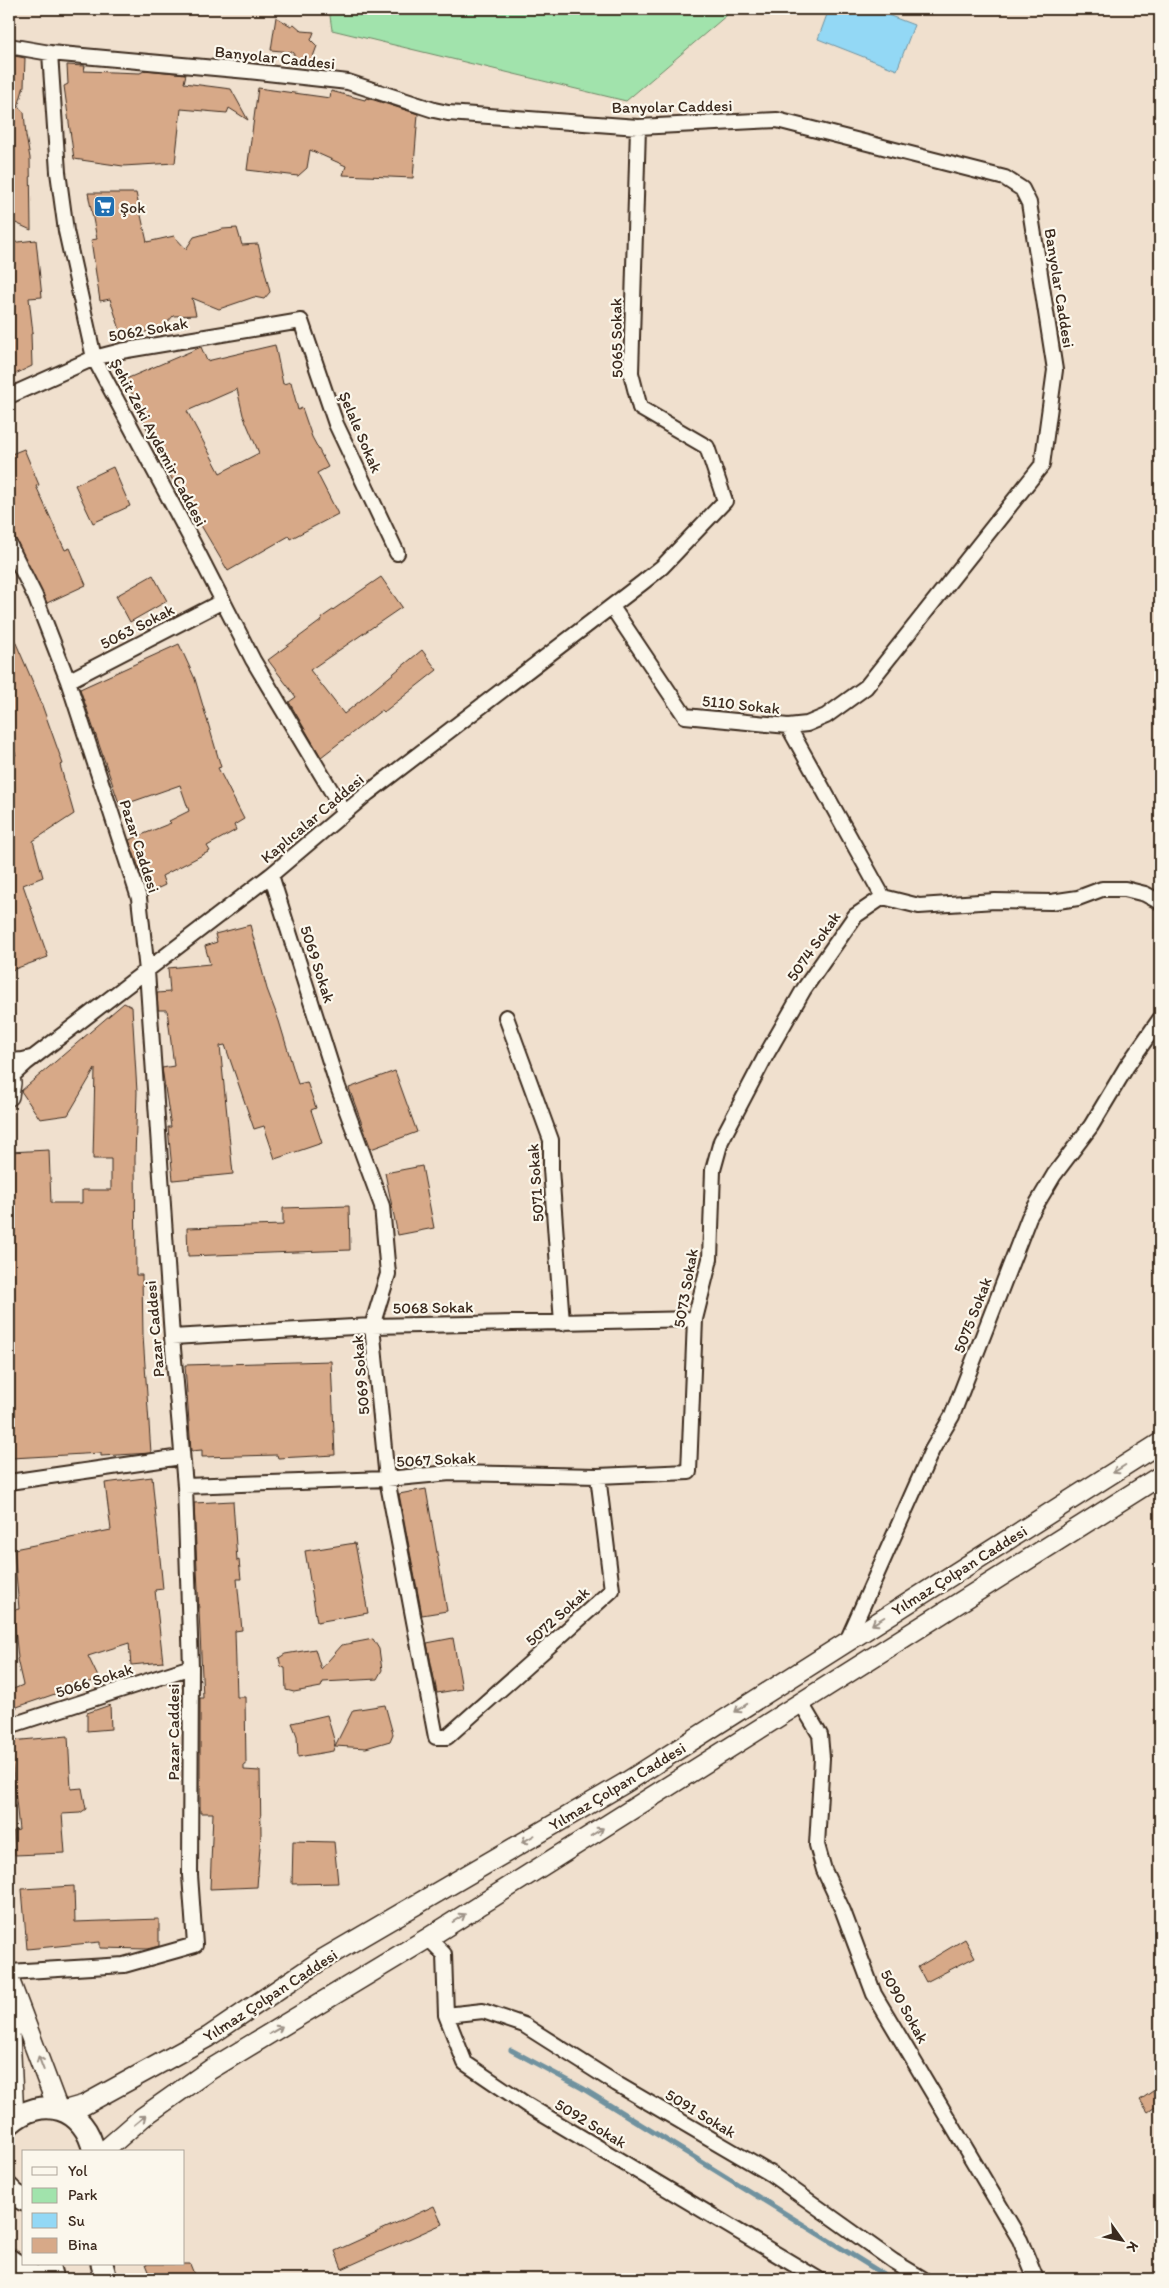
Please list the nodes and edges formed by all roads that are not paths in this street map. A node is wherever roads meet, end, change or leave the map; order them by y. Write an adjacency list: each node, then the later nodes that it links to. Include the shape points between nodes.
1 (9, 46): 2 (street, Banyolar Caddesi)
2 (50, 53): 3 (street, Banyolar Caddesi, via 348,82 448,112); 5 (street, Şehit Zeki Aydemir Caddesi, via 58,172 66,230)
3 (638, 127): 10 (street, 5065 Sokak, via 630,373 640,408 707,447 725,501 662,567); 12 (street, Banyolar Caddesi, via 777,120 1005,178 1022,189 1029,203 1055,370 1042,465 866,687 826,716 807,724)
4 (301, 321): 5 (street, 5062 Sokak); 8 (street, Şelale Sokak, via 336,424)
5 (94, 358): 6 (street, 5062 Sokak); 9 (street, Şehit Zeki Aydemir Caddesi)
6 (9, 396)
7 (9, 544): 11 (street, Pazar Caddesi, via 35,596)
8 (397, 554)
9 (223, 601): 11 (street, 5063 Sokak); 13 (street, Şehit Zeki Aydemir Caddesi, via 253,660)
10 (612, 607): 12 (street, 5110 Sokak, via 685,716); 13 (street, Kaplıcalar Caddesi)
11 (68, 682): 17 (street, Pazar Caddesi, via 139,898)
12 (788, 726): 15 (street, 5110 Sokak)
13 (344, 812): 14 (street, Kaplıcalar Caddesi)
14 (271, 875): 17 (street, Kaplıcalar Caddesi); 26 (street, 5069 Sokak, via 338,1086 382,1206 388,1274)
15 (883, 897): 16 (street, via 919,906 1051,902 1078,898 1102,889 1125,889); 23 (street, 5074 Sokak, via 856,916 804,989)
16 (1160, 902)
17 (146, 971): 20 (street, Kaplıcalar Caddesi); 27 (street, Pazar Caddesi)
18 (506, 1017): 25 (street, 5071 Sokak, via 551,1140)
19 (1160, 1019): 36 (street, 5075 Sokak, via 1029,1217 952,1416 932,1450)
20 (34, 1056): 21 (street); 22 (street, Kaplıcalar Caddesi, via 14,1074)
21 (9, 1061)
22 (9, 1085)
23 (721, 1142): 24 (street, 5073 Sokak, via 713,1170 710,1259)
24 (694, 1320): 25 (street, 5068 Sokak); 30 (street, 5073 Sokak)
25 (562, 1323): 26 (street, 5068 Sokak)
26 (372, 1326): 27 (street, 5068 Sokak); 33 (street, 5069 Sokak)
27 (172, 1337): 29 (street, Pazar Caddesi)
28 (1160, 1443): 36 (main road, Yılmaz Çolpan Caddesi, one-way to 36)
29 (181, 1457): 34 (street); 35 (street, Pazar Caddesi)
30 (689, 1472): 31 (street, 5067 Sokak)
31 (598, 1476): 33 (street, 5067 Sokak, via 450,1473); 40 (street, 5072 Sokak, via 612,1590 447,1737)
32 (1160, 1476): 38 (main road, Yılmaz Çolpan Caddesi)
33 (387, 1479): 35 (street, 5067 Sokak); 40 (street, 5069 Sokak)
34 (9, 1482)
35 (185, 1486): 37 (street, Pazar Caddesi)
36 (847, 1641): 46 (main road, Yılmaz Çolpan Caddesi, one-way to 46, via 625,1782 323,1959 208,2037 84,2105)
37 (191, 1667): 39 (street, 5066 Sokak); 42 (street, Pazar Caddesi, via 190,1875 195,1945 124,1965)
38 (801, 1703): 41 (main road, Yılmaz Çolpan Caddesi, one-way to 38); 62 (street, 5090 Sokak, via 820,1735 822,1758 817,1845 874,1994 1020,2240)
39 (9, 1726)
40 (436, 1738)
41 (428, 1938): 45 (street, 5092 Sokak, via 444,1954); 49 (main road, Yılmaz Çolpan Caddesi, one-way to 41, via 143,2117 211,2069)
42 (9, 1972)
43 (9, 1979): 46 (main road, one-way to 43)
44 (9, 2012): 47 (main road)
45 (446, 2015): 60 (street, 5092 Sokak, via 465,2063 527,2105); 61 (street, 5091 Sokak, via 483,2011 524,2025 771,2174)
46 (61, 2110): 47 (main road, via 30,2109); 48 (main road, via 84,2126)
47 (12, 2121)
48 (94, 2150)
49 (105, 2150)
50 (9, 2189): 51 (main road)
51 (22, 2199)
52 (22, 2201): 53 (main road)
53 (9, 2209)
54 (9, 2260): 57 (main road)
55 (49, 2266): 58 (main road)
56 (103, 2266): 59 (main road)
57 (38, 2279)
58 (52, 2279)
59 (106, 2279)
60 (818, 2279)
61 (923, 2279)
62 (1036, 2279)

